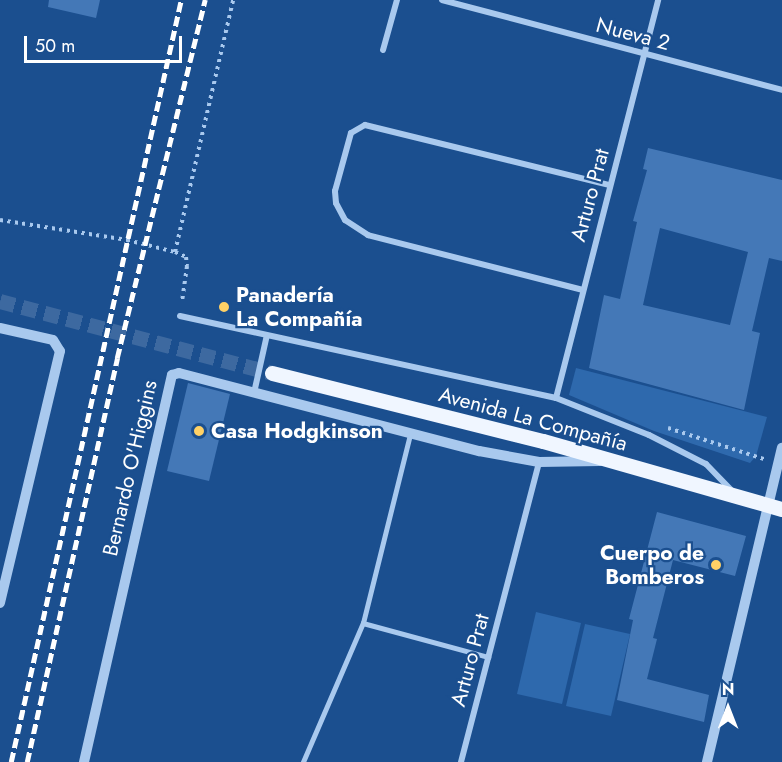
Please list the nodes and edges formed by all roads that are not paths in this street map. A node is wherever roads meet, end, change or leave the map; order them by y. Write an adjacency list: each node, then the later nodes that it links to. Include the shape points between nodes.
1 (397, 0): 4 (street)
2 (442, 0): 5 (street, Nueva 2)
3 (658, 0): 5 (street, Arturo Prat)
4 (383, 50)
5 (644, 54): 6 (street, Nueva 2); 7 (street, Arturo Prat)
6 (782, 90)
7 (610, 185): 8 (street, Arturo Prat); 8 (street, via 365,125 351,133 335,191 345,220 368,235)
8 (583, 290): 14 (street, Arturo Prat)
9 (180, 316): 11 (street)
10 (0, 328): 21 (street, via 53,340 60,351)
11 (267, 335): 13 (street); 14 (street)
12 (272, 373): 17 (main road, Avenida La Compañía)
13 (254, 393): 15 (street, Bernardo O'Higgins); 24 (street, Bernardo O'Higgins, via 179,373 168,381)
14 (556, 398): 19 (street, via 649,435 706,464)
15 (410, 434): 18 (street, Bernardo O'Higgins); 22 (lane)
16 (782, 448): 20 (street)
17 (609, 461): 18 (street, Bernardo O'Higgins); 19 (main road, Avenida La Compañía)
18 (539, 462): 23 (street, Arturo Prat)
19 (740, 498): 20 (main road, Avenida La Compañía)
20 (776, 508): 27 (street)
21 (0, 603)
22 (363, 622): 23 (lane); 25 (lane)
23 (488, 657): 26 (street, Arturo Prat)
24 (84, 762)
25 (303, 762)
26 (461, 762)
27 (707, 762)

